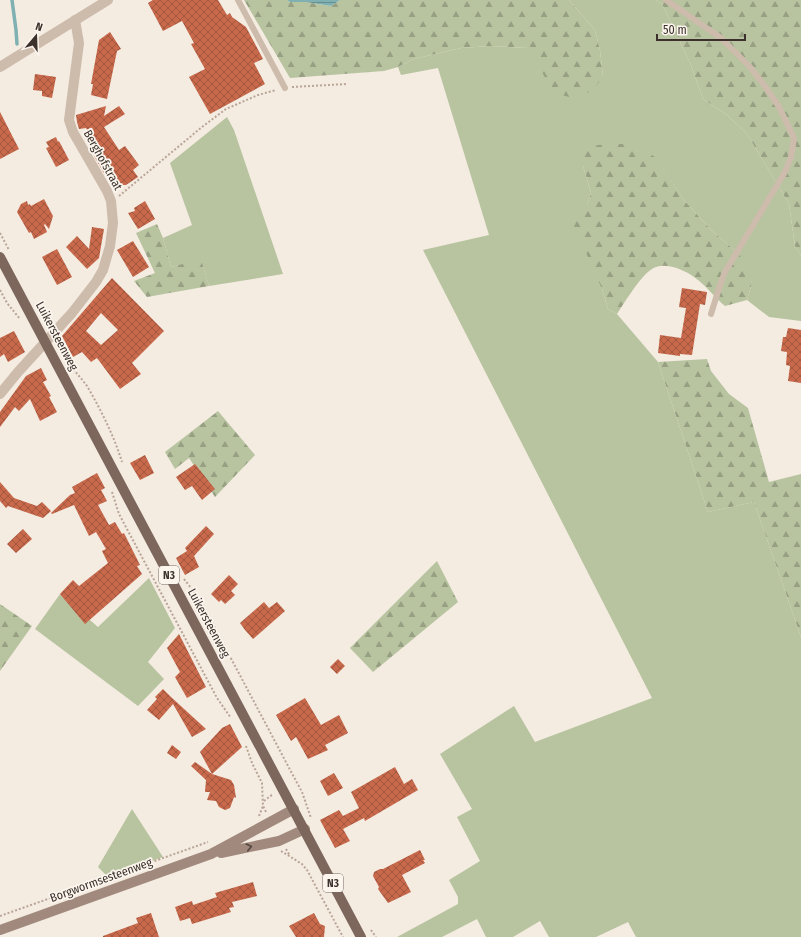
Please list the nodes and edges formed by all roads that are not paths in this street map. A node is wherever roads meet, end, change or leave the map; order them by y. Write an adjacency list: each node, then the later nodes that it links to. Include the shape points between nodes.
1 (108, 0): 4 (street)
2 (238, 0): 6 (lane)
3 (666, 0): 8 (lane, via 721,38 751,68 779,107 794,138 787,167 725,272)
4 (75, 20): 5 (street); 9 (street, Berghofstraat, via 79,43 69,120 73,132 107,191 111,201 113,223 103,270 72,313)
5 (0, 67)
6 (285, 88)
7 (0, 257): 9 (main road, Luikersteenweg / N3)
8 (711, 314)
9 (45, 341): 10 (street, Berghofstraat); 11 (main road, Luikersteenweg / N3)
10 (0, 394)
11 (294, 810): 12 (main road, Luikersteenweg / N3); 13 (main road, Borgwormsesteenweg)
12 (305, 829): 13 (main road, Borgwormsesteenweg, one-way to 12, via 279,841); 15 (main road, Luikersteenweg / N3)
13 (211, 854): 14 (main road, Borgwormsesteenweg)
14 (0, 930)
15 (361, 937)

